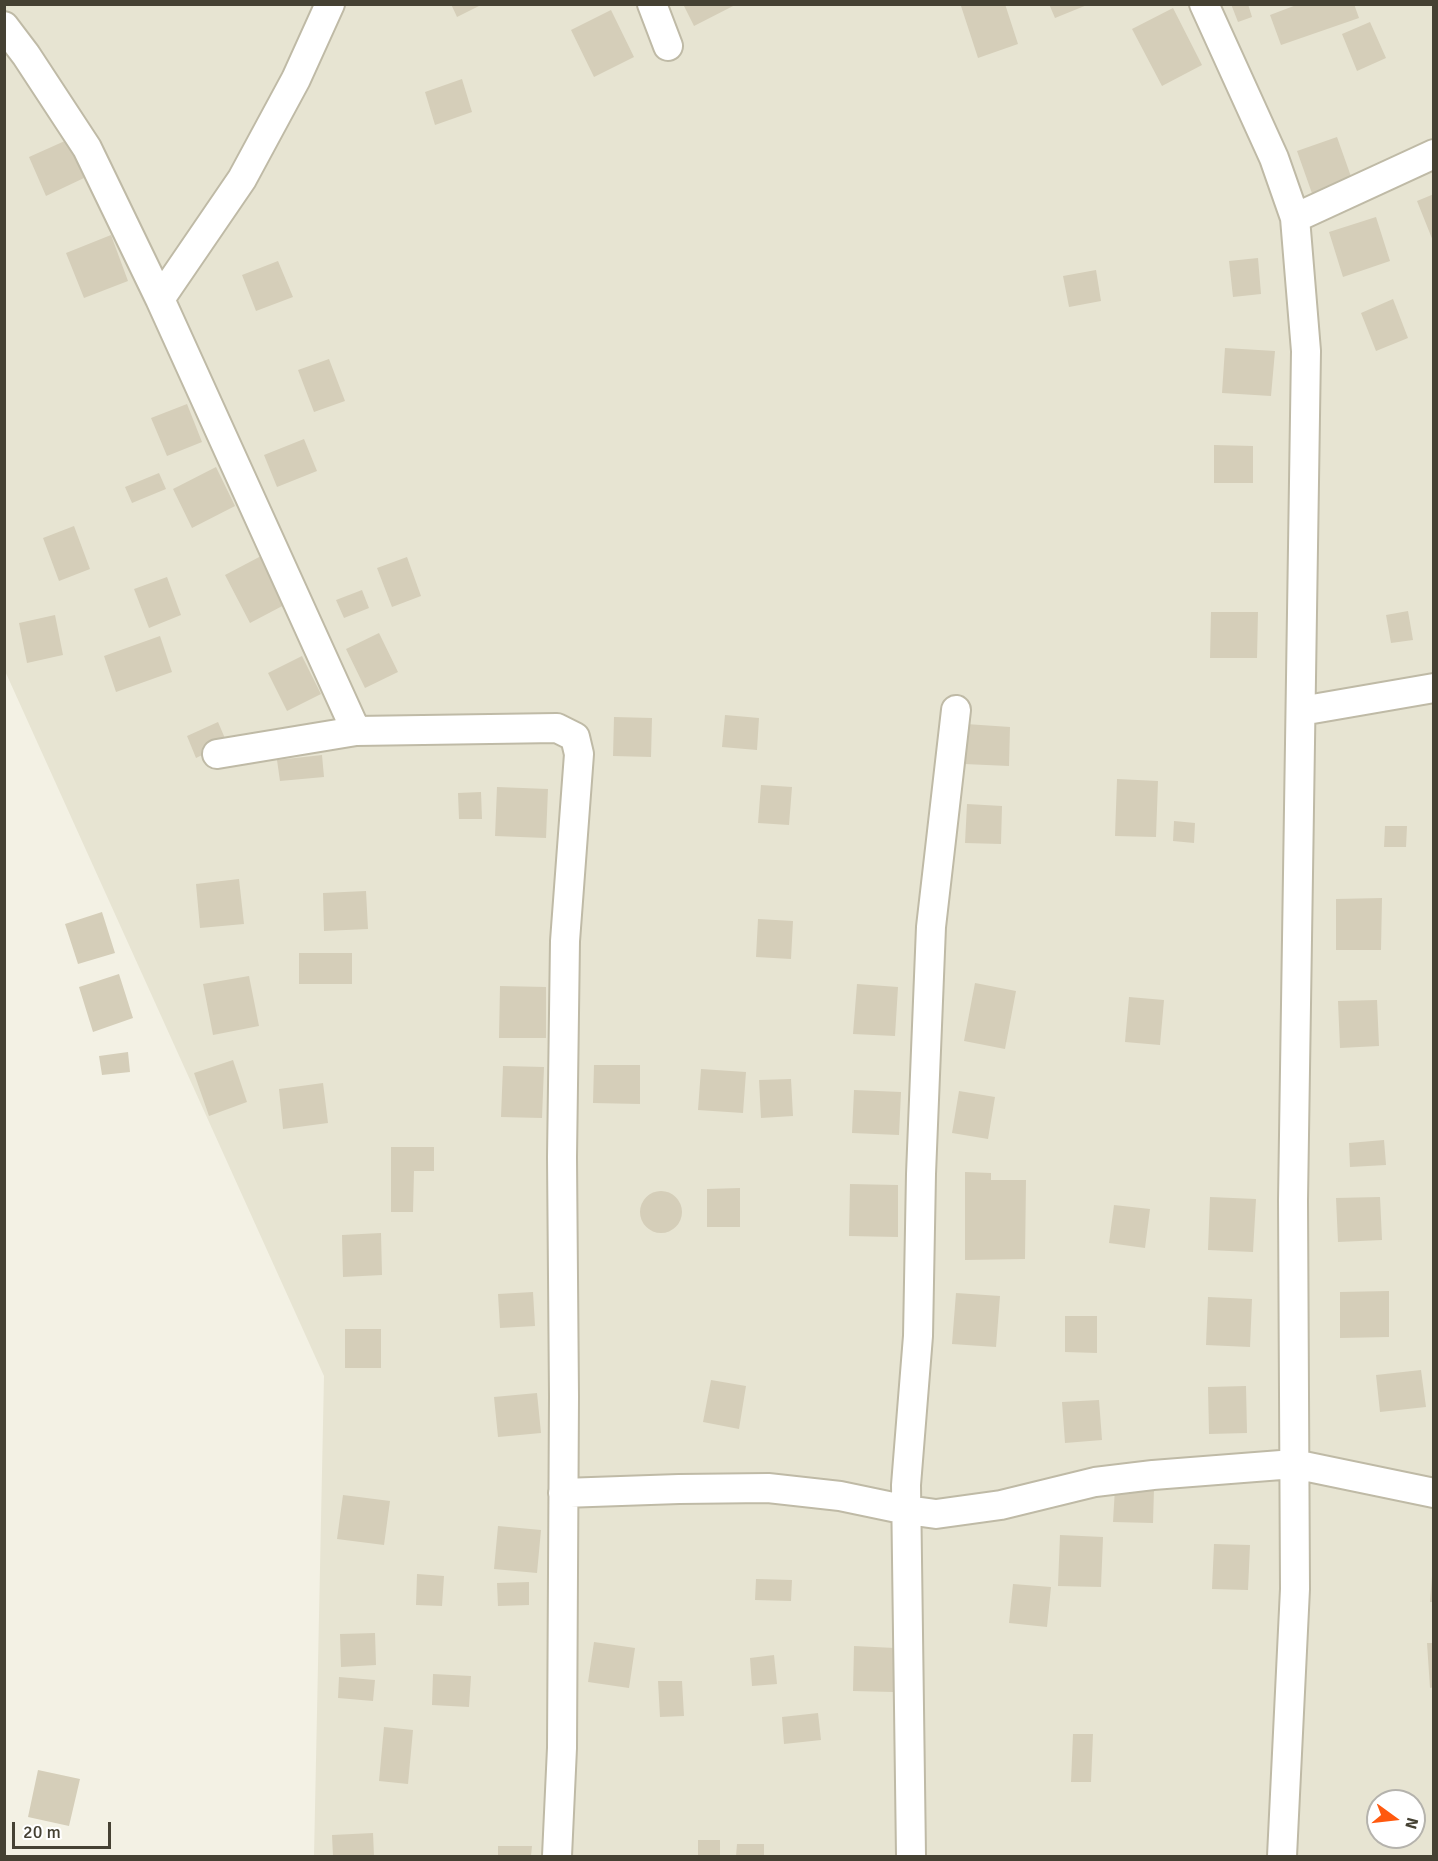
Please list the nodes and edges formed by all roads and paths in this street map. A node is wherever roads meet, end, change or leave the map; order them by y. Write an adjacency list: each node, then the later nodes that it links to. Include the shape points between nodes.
1 (330, 4): 8 (street, via 296,79 242,179)
2 (652, 4): 5 (street)
3 (1204, 4): 7 (street, via 1274,158)
4 (4, 27): 8 (street, via 87,148)
5 (668, 46)
6 (1434, 154): 7 (street)
7 (1295, 218): 11 (street, via 1306,351)
8 (160, 299): 12 (street)
9 (1434, 688): 11 (street)
10 (956, 710): 17 (street, via 931,927 918,1336)
11 (1301, 711): 14 (street, via 1293,1200)
12 (356, 730): 13 (street); 15 (street, via 557,728 575,737 579,754 565,941)
13 (217, 754)
14 (1294, 1464): 16 (street); 17 (street, via 1095,1482 1001,1505 936,1514); 20 (street, via 1295,1589)
15 (563, 1493): 17 (street, via 768,1488 840,1496); 18 (street, via 562,1748)
16 (1434, 1493)
17 (907, 1510): 19 (street)
18 (557, 1857)
19 (911, 1857)
20 (1282, 1857)

